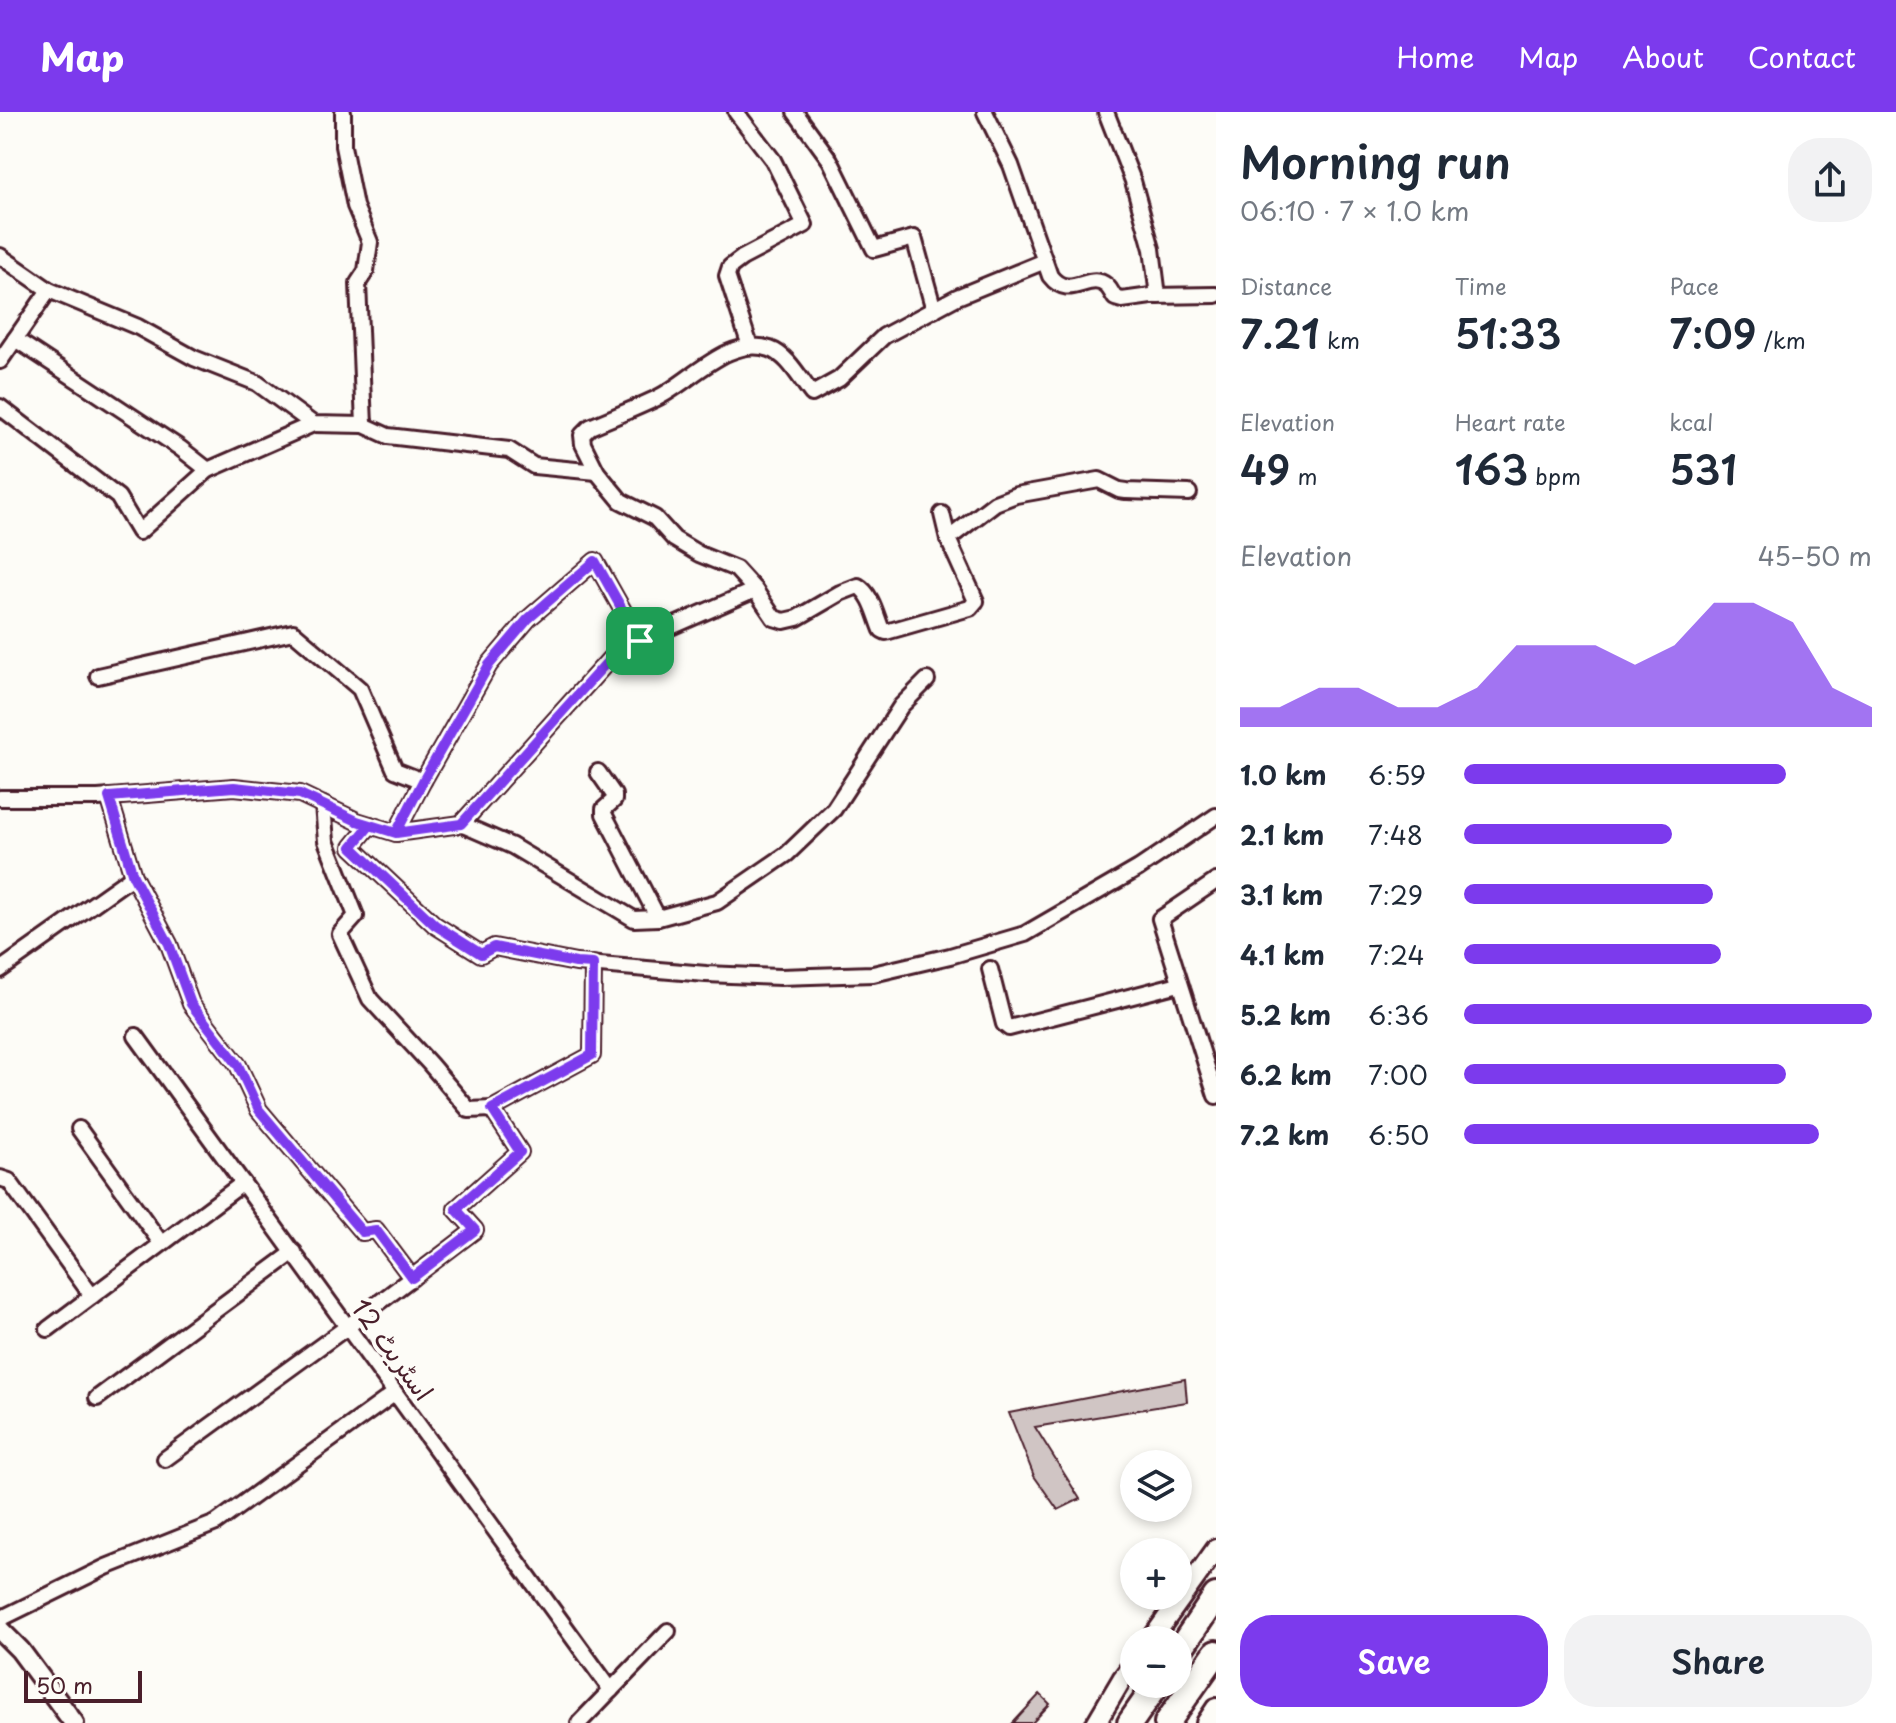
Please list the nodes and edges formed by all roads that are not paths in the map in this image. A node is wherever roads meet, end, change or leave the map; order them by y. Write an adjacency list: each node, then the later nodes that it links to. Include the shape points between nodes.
1 (343, 112): 17 (street, via 343,146 355,206 370,242 366,271 358,283)
2 (736, 112): 13 (street, via 773,160 805,225 730,267 727,276)
3 (795, 112): 11 (street, via 830,160 874,249 914,238)
4 (985, 112): 7 (street, via 1011,165)
5 (1106, 112): 10 (street, via 1149,235)
6 (0, 256): 8 (street)
7 (1045, 261): 10 (street, via 1055,283 1066,288 1099,282 1122,300); 11 (street)
8 (49, 290): 12 (street); 16 (street, via 257,383)
9 (1216, 295): 10 (street)
10 (1158, 296)
11 (934, 310): 13 (street, via 884,336 839,379 812,394 784,358 771,349)
12 (15, 339): 14 (street); 18 (street)
13 (750, 346): 19 (street, via 724,354 661,396 590,427 582,435 583,444)
14 (0, 361)
15 (0, 407): 18 (street, via 118,497 139,532)
16 (313, 424): 17 (street); 18 (street)
17 (364, 425): 19 (street, via 388,436 509,450 534,466)
18 (208, 470)
19 (597, 472): 23 (street, via 621,501 655,518 674,539 699,554 736,569)
20 (1189, 493): 22 (street, via 1119,490 1099,480 1057,487 995,503)
21 (942, 514): 22 (street)
22 (948, 539): 23 (street, via 976,601 970,608 889,632 882,630 868,595 858,586 784,621 774,618)
23 (755, 590): 24 (street)
24 (640, 641): 28 (street, via 595,561 528,619 489,665); 33 (street, via 618,650)
25 (98, 676): 28 (street, via 293,632 360,689 395,770)
26 (927, 680): 38 (street, via 901,706 834,809 787,854 717,902)
27 (598, 772): 38 (street, via 614,795 604,814)
28 (423, 781): 35 (street)
29 (109, 797): 30 (street); 31 (street, via 234,787 300,794); 36 (street)
30 (0, 798)
31 (323, 805): 34 (street); 45 (street, via 326,841 356,916 340,934 370,999 469,1110)
32 (1216, 816): 39 (street, via 1025,934 950,956 873,974 780,977)
33 (461, 824): 35 (street); 38 (street, via 512,846 634,919)
34 (370, 825): 35 (street); 39 (street, via 352,847 435,925 481,954 494,947)
35 (396, 833)
36 (133, 876): 41 (street); 51 (street, via 169,944 191,1004 238,1065 259,1110 362,1232 376,1230)
37 (1216, 881): 42 (street, via 1160,919)
38 (658, 918)
39 (593, 964): 45 (street, via 592,1055)
40 (990, 969): 42 (street, via 1009,1028)
41 (0, 970)
42 (1179, 984): 44 (street)
43 (136, 1036): 48 (street, اسٹریٹ 12)
44 (1216, 1096)
45 (492, 1109): 51 (street, via 520,1152 456,1209 475,1230)
46 (79, 1129): 49 (street)
47 (0, 1178): 52 (street, via 9,1181)
48 (243, 1183): 49 (street); 50 (street, اسٹریٹ 12)
49 (161, 1243): 52 (street)
50 (294, 1252): 53 (street, اسٹریٹ 12); 56 (street)
51 (412, 1278): 53 (street)
52 (92, 1296): 54 (street)
53 (347, 1327): 55 (street, اسٹریٹ 12); 57 (street)
54 (48, 1329)
55 (395, 1393): 60 (street, via 216,1523 106,1567); 67 (street, اسٹریٹ 12)
56 (97, 1398)
57 (165, 1459)
58 (1216, 1549): 61 (street)
59 (1216, 1596): 64 (highway)
60 (0, 1619)
61 (1161, 1626)
62 (0, 1630): 70 (street)
63 (668, 1631): 67 (street)
64 (1192, 1631)
65 (1216, 1653): 74 (highway)
66 (1120, 1682): 72 (street)
67 (611, 1690): 71 (street)
68 (1147, 1698): 73 (highway)
69 (1216, 1708): 75 (street)
70 (74, 1723)
71 (579, 1723)
72 (1096, 1723)
73 (1130, 1723)
74 (1167, 1723)
75 (1206, 1723)

